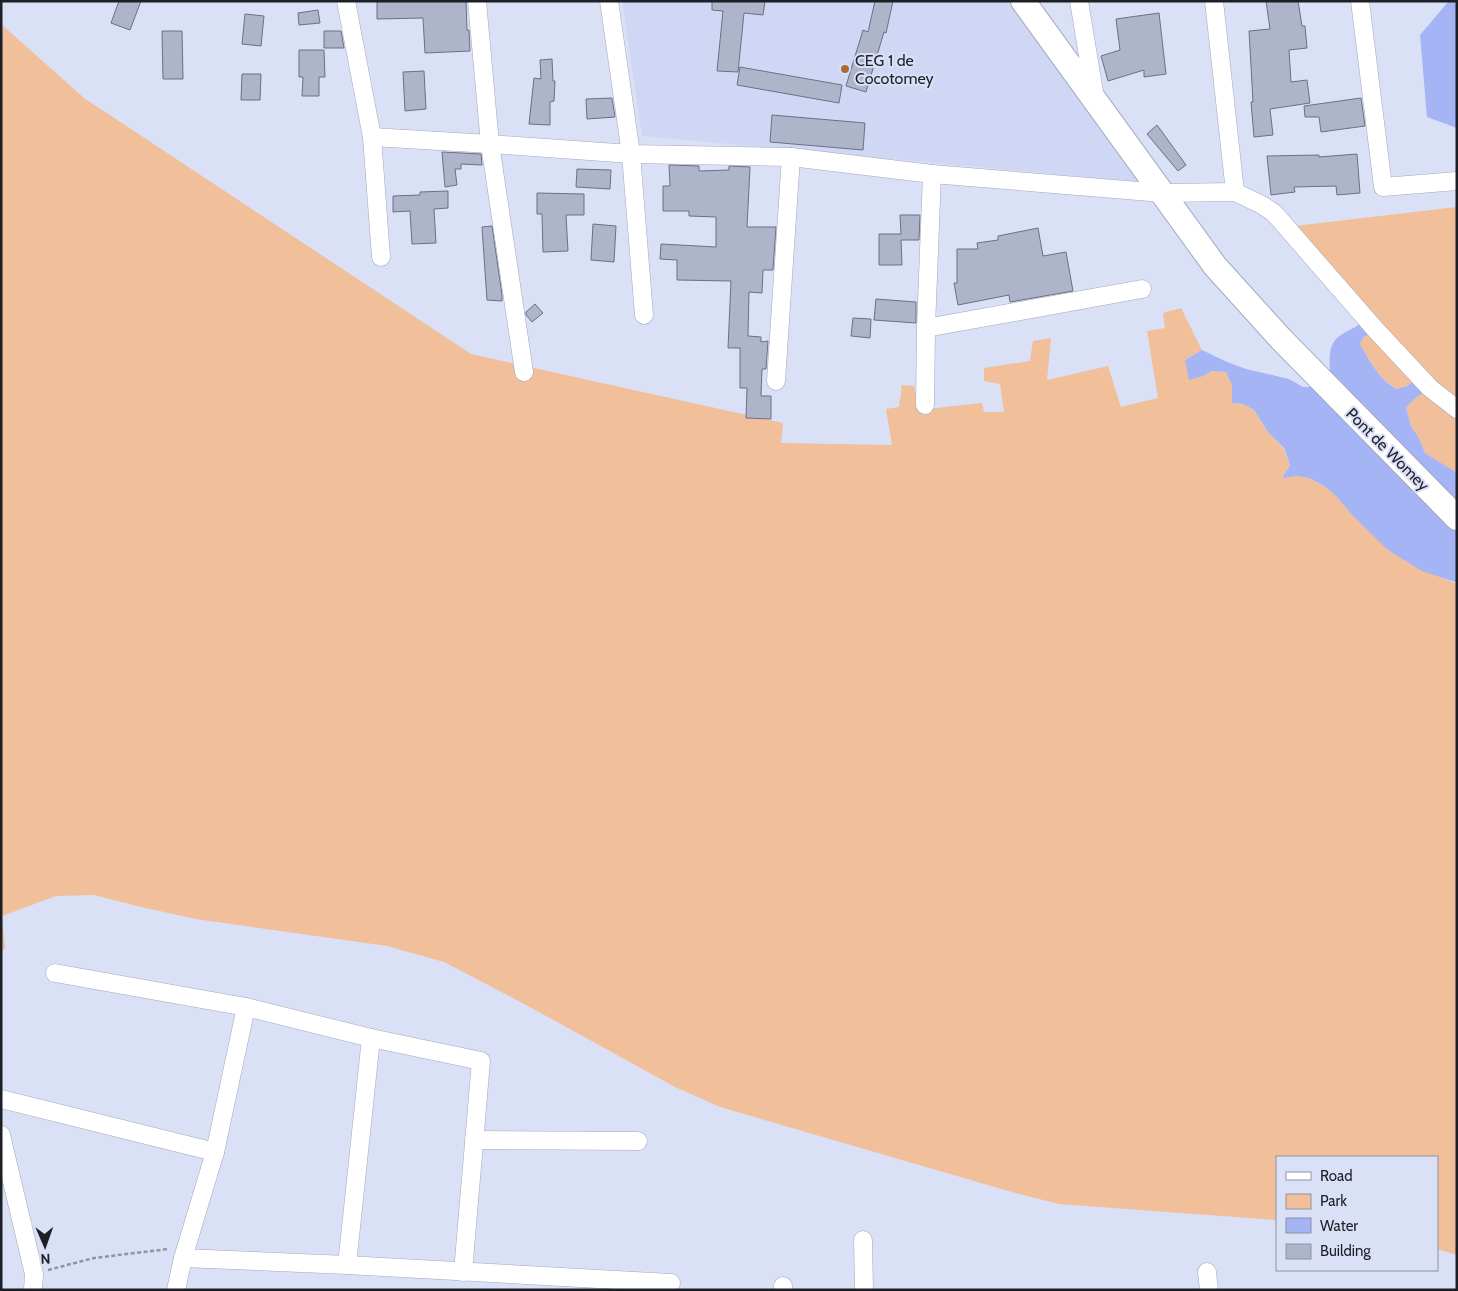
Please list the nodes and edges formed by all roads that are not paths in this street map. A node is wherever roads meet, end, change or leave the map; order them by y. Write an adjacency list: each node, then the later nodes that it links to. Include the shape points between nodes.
1 (346, 1): 9 (street)
2 (477, 1): 10 (street)
3 (609, 1): 11 (street)
4 (1023, 1): 8 (main road, Pont de Womey)
5 (1079, 1): 8 (street)
6 (1214, 1): 15 (street)
7 (1360, 1): 14 (street, via 1383,187)
8 (1095, 101): 16 (main road, Pont de Womey)
9 (372, 137): 10 (street); 17 (street)
10 (490, 144): 11 (street); 21 (street)
11 (631, 154): 12 (street); 19 (street)
12 (791, 157): 13 (street); 22 (street)
13 (932, 174): 16 (street); 20 (street)
14 (1457, 181)
15 (1235, 192): 16 (street); 24 (street, via 1274,213 1375,329 1425,382)
16 (1163, 193): 25 (main road, Pont de Womey, via 1215,266 1250,305)
17 (381, 256)
18 (1142, 289): 20 (street)
19 (644, 314)
20 (926, 328): 23 (street)
21 (524, 372)
22 (776, 382)
23 (925, 405)
24 (1457, 409)
25 (1457, 518)
26 (55, 973): 27 (street)
27 (246, 1007): 28 (street); 33 (street)
28 (371, 1038): 31 (street, via 481,1061); 36 (street)
29 (1, 1099): 33 (street)
30 (1, 1135): 39 (street)
31 (474, 1140): 32 (street); 37 (street)
32 (638, 1141)
33 (215, 1152): 35 (street)
34 (863, 1240): 42 (street)
35 (185, 1253): 36 (street); 41 (street)
36 (347, 1265): 37 (street)
37 (463, 1272): 40 (street)
38 (1208, 1272): 43 (street)
39 (34, 1282)
40 (670, 1283)
41 (176, 1290)
42 (864, 1290)
43 (1209, 1290)

